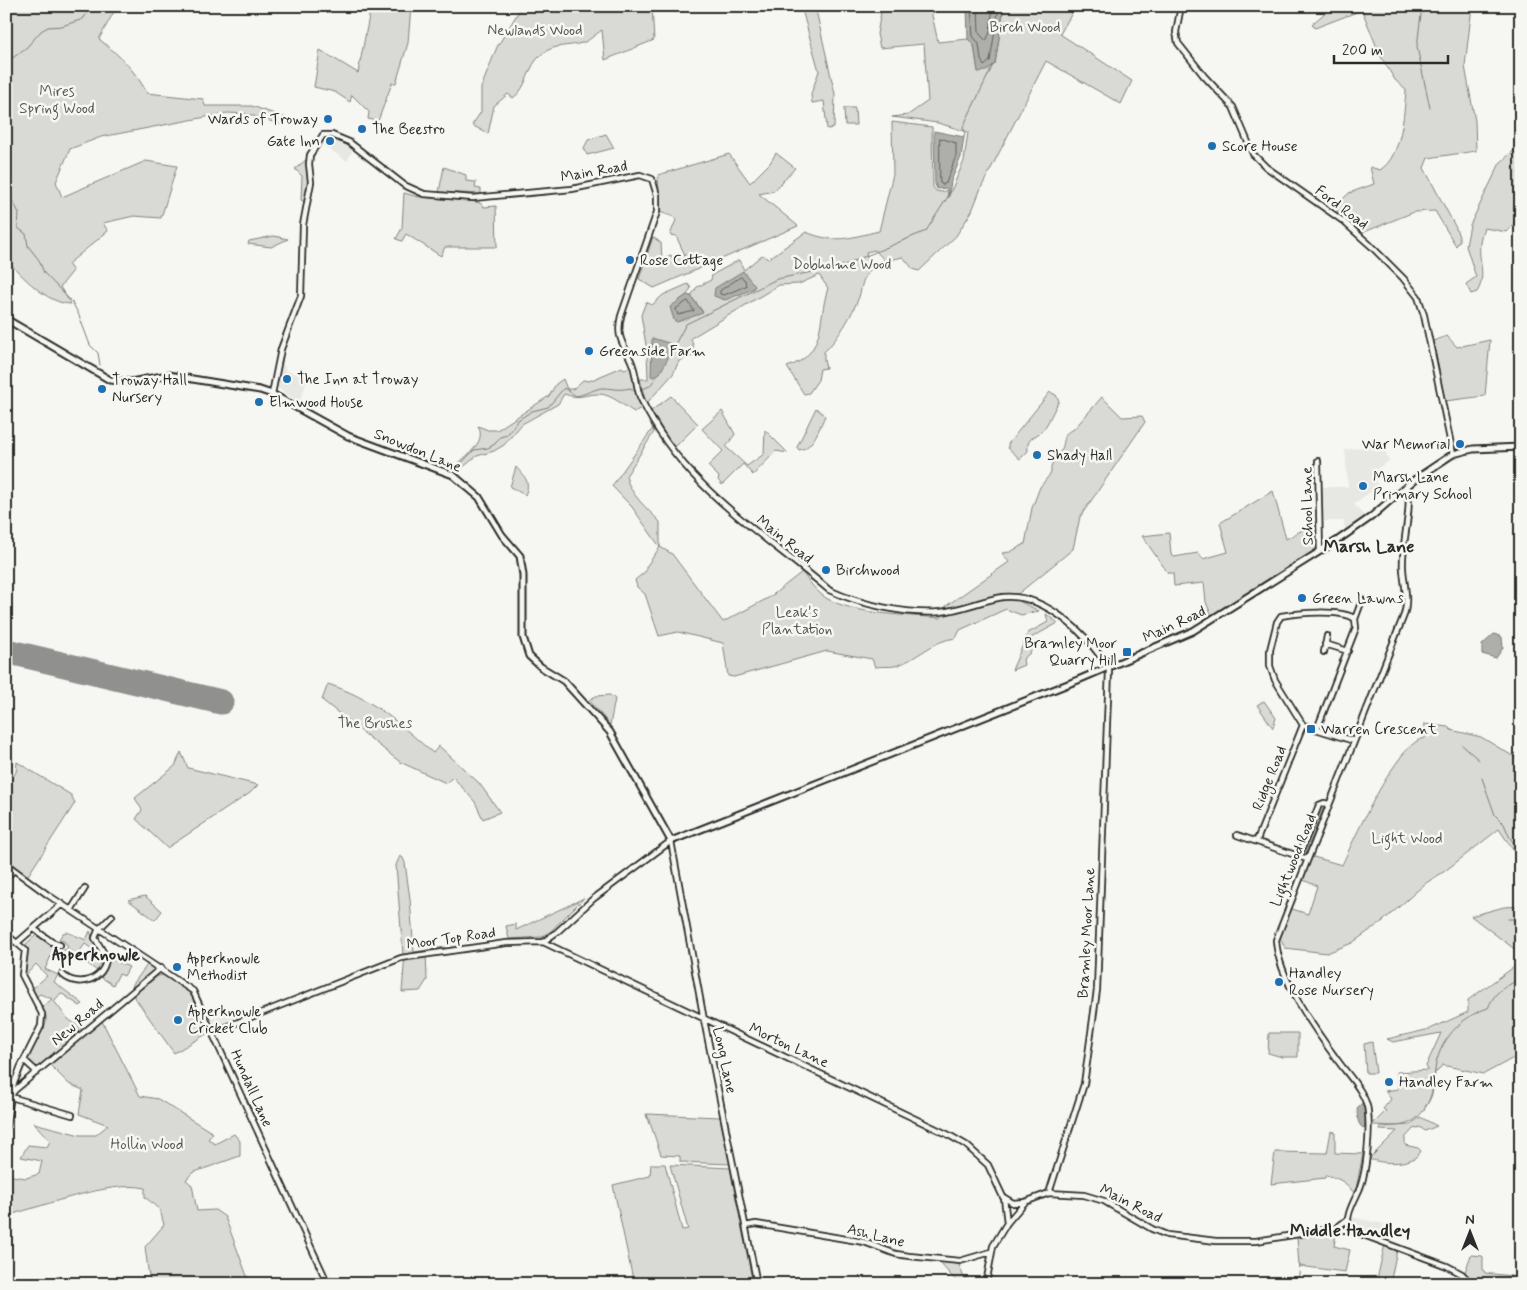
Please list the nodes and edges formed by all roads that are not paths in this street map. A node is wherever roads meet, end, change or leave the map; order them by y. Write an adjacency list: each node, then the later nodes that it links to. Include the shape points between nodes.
1 (1181, 6): 5 (street, Ford Road, via 1176,32 1178,43 1233,107 1253,154 1266,167 1351,228 1418,297)
2 (6, 319): 3 (main road, Snowdon Lane, via 110,380 131,382 168,375 238,385)
3 (272, 394): 15 (street, Main Road, via 281,348 301,296 303,225 311,182 310,156 324,135 332,135 359,148 404,185 424,194 473,198 572,189 640,175 650,177 655,184 657,212 618,333 633,364 638,391 668,447 695,479 829,590 848,599 884,607 939,612 1003,597 1019,597 1046,608 1069,624 1088,642); 22 (main road, Snowdon Lane, via 348,436 453,475 479,496 502,536 520,556 523,638 529,656 564,681 610,732)
4 (1521, 446): 5 (main road, Main Road, via 1473,449)
5 (1453, 454): 7 (main road, Main Road)
6 (1318, 461): 8 (street, School Lane)
7 (1407, 484): 8 (main road, Main Road, via 1370,517); 18 (street, Lightwood Road, via 1403,568 1406,609)
8 (1320, 551): 15 (main road, Main Road, via 1207,624)
9 (1362, 600): 10 (street, via 1363,607)
10 (1355, 619): 13 (street, via 1356,628); 16 (street, via 1319,613 1279,619 1269,655 1271,671)
11 (1327, 636): 12 (street)
12 (1325, 644): 13 (street); 14 (street)
13 (1348, 650): 17 (street)
14 (1324, 652)
15 (1107, 668): 22 (main road, Main Road); 47 (street, Bramley Moor Lane, via 1096,998 1084,1084)
16 (1303, 725): 17 (street); 21 (street, Ridge Road)
17 (1317, 729): 18 (street)
18 (1354, 741): 19 (street, Lightwood Road)
19 (1329, 804): 23 (street, via 1319,805); 24 (street, Lightwood Road)
20 (1237, 835): 21 (street)
21 (1257, 840): 23 (street)
22 (671, 841): 36 (street); 40 (street, Long Lane)
23 (1299, 856): 24 (street)
24 (1307, 859): 51 (street, Lightwood Road, via 1278,934 1276,948 1309,1018 1368,1108 1364,1168)
25 (6, 864): 26 (street, Hundall Lane)
26 (14, 870): 27 (street); 29 (street, Hundall Lane)
27 (6, 878)
28 (85, 888): 30 (street)
29 (62, 904): 30 (street, Hundall Lane); 32 (street)
30 (71, 910): 33 (street, Hundall Lane)
31 (112, 916): 33 (street)
32 (34, 928): 35 (street); 37 (street)
33 (99, 928): 38 (street, Hundall Lane); 39 (street, via 95,938 106,957 104,968 87,982 76,982)
34 (6, 934): 35 (street)
35 (18, 942): 42 (street, via 26,953 22,975 43,1018)
36 (542, 942): 40 (street, Morton Lane); 41 (street, Moor Top Road, via 506,942 401,958)
37 (60, 945)
38 (161, 968): 41 (street, Hundall Lane, via 194,991); 43 (street, New Road)
39 (64, 975)
40 (704, 1020): 48 (street, Morton Lane, via 966,1145 988,1165); 50 (street, Long Lane)
41 (213, 1032): 58 (street, Hundall Lane)
42 (24, 1060): 43 (street); 44 (street)
43 (37, 1072): 44 (street, New Road)
44 (11, 1095): 45 (street); 46 (street)
45 (72, 1115)
46 (6, 1128)
47 (1049, 1193): 49 (street, Main Road); 55 (street, Main Road, via 1096,1198 1152,1229 1189,1239 1256,1241)
48 (1003, 1197): 49 (street, via 1012,1203); 52 (street, Morton Lane)
49 (1025, 1202): 52 (street, Main Road)
50 (743, 1216): 53 (street, Ash Lane); 54 (street, Long Lane)
51 (1348, 1219): 55 (street); 56 (street, Lightwood Road)
52 (1007, 1223): 57 (street, Main Road)
53 (756, 1224): 54 (street, Ash Lane); 57 (street, Ash Lane, via 864,1242 909,1256 960,1261)
54 (745, 1226): 59 (street, Long Lane)
55 (1334, 1230): 56 (street, Main Road)
56 (1350, 1230): 61 (street, via 1447,1266)
57 (991, 1252): 60 (street, Main Road)
58 (328, 1284)
59 (757, 1284)
60 (986, 1284)
61 (1472, 1284)

